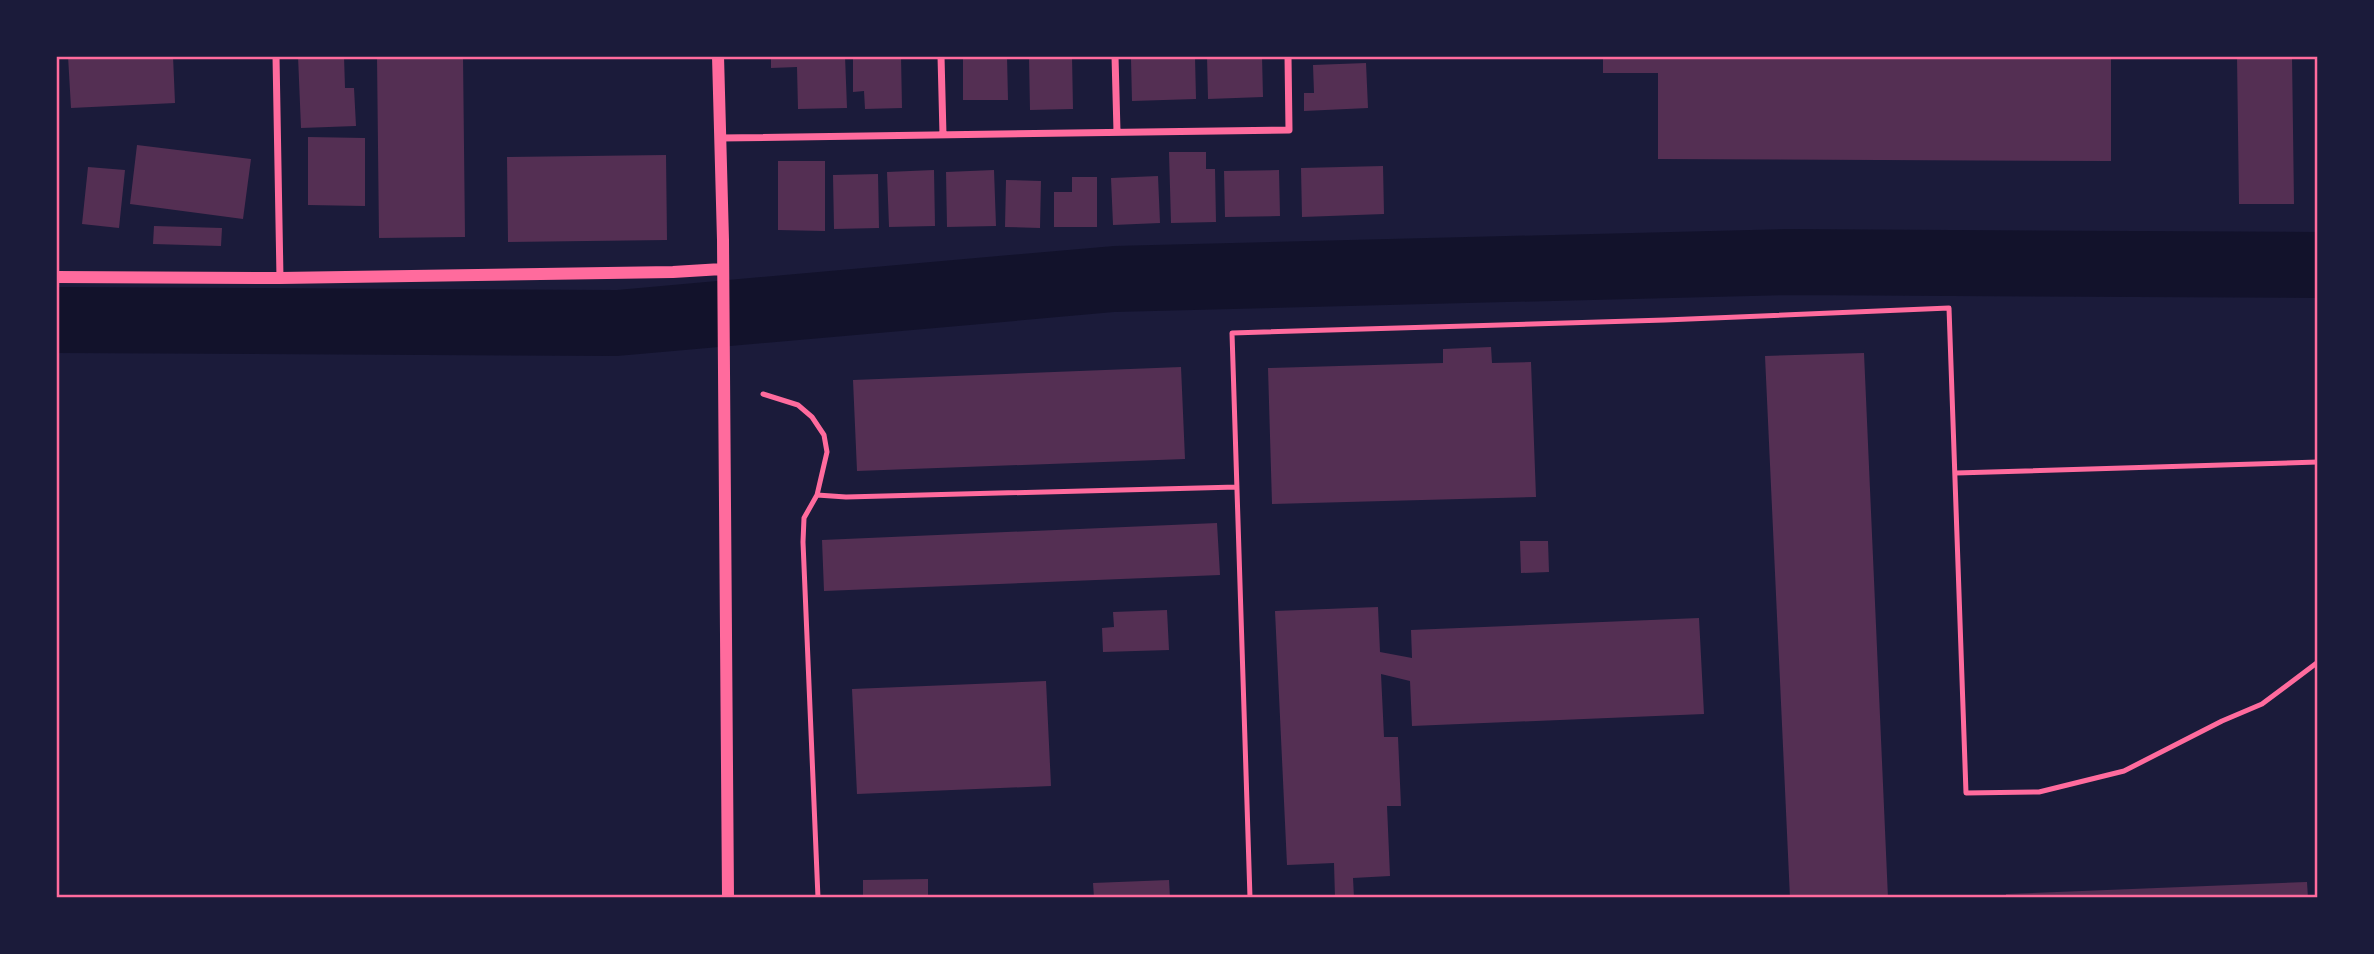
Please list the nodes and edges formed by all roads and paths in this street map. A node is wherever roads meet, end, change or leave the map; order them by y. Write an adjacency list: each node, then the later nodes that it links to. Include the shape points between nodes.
1 (276, 56): 11 (street)
2 (718, 56): 8 (street)
3 (941, 56): 7 (street)
4 (1115, 56): 6 (street)
5 (1288, 56): 6 (street, via 1289,130)
6 (1117, 132): 7 (street)
7 (943, 135): 8 (street)
8 (719, 138): 9 (street)
9 (722, 269): 11 (street); 18 (street)
10 (56, 277): 11 (street)
11 (280, 278)
12 (763, 394): 16 (lane, via 798,405 824,435 827,452)
13 (2318, 462): 14 (lane)
14 (1956, 473): 15 (lane, via 1949,308 1232,333); 17 (lane, via 1966,793 2039,792 2124,771 2262,704)
15 (1237, 486): 16 (lane, via 846,498); 20 (lane)
16 (817, 495): 19 (lane, via 804,518 803,542)
17 (2318, 662)
18 (727, 898)
19 (818, 898)
20 (1250, 898)

